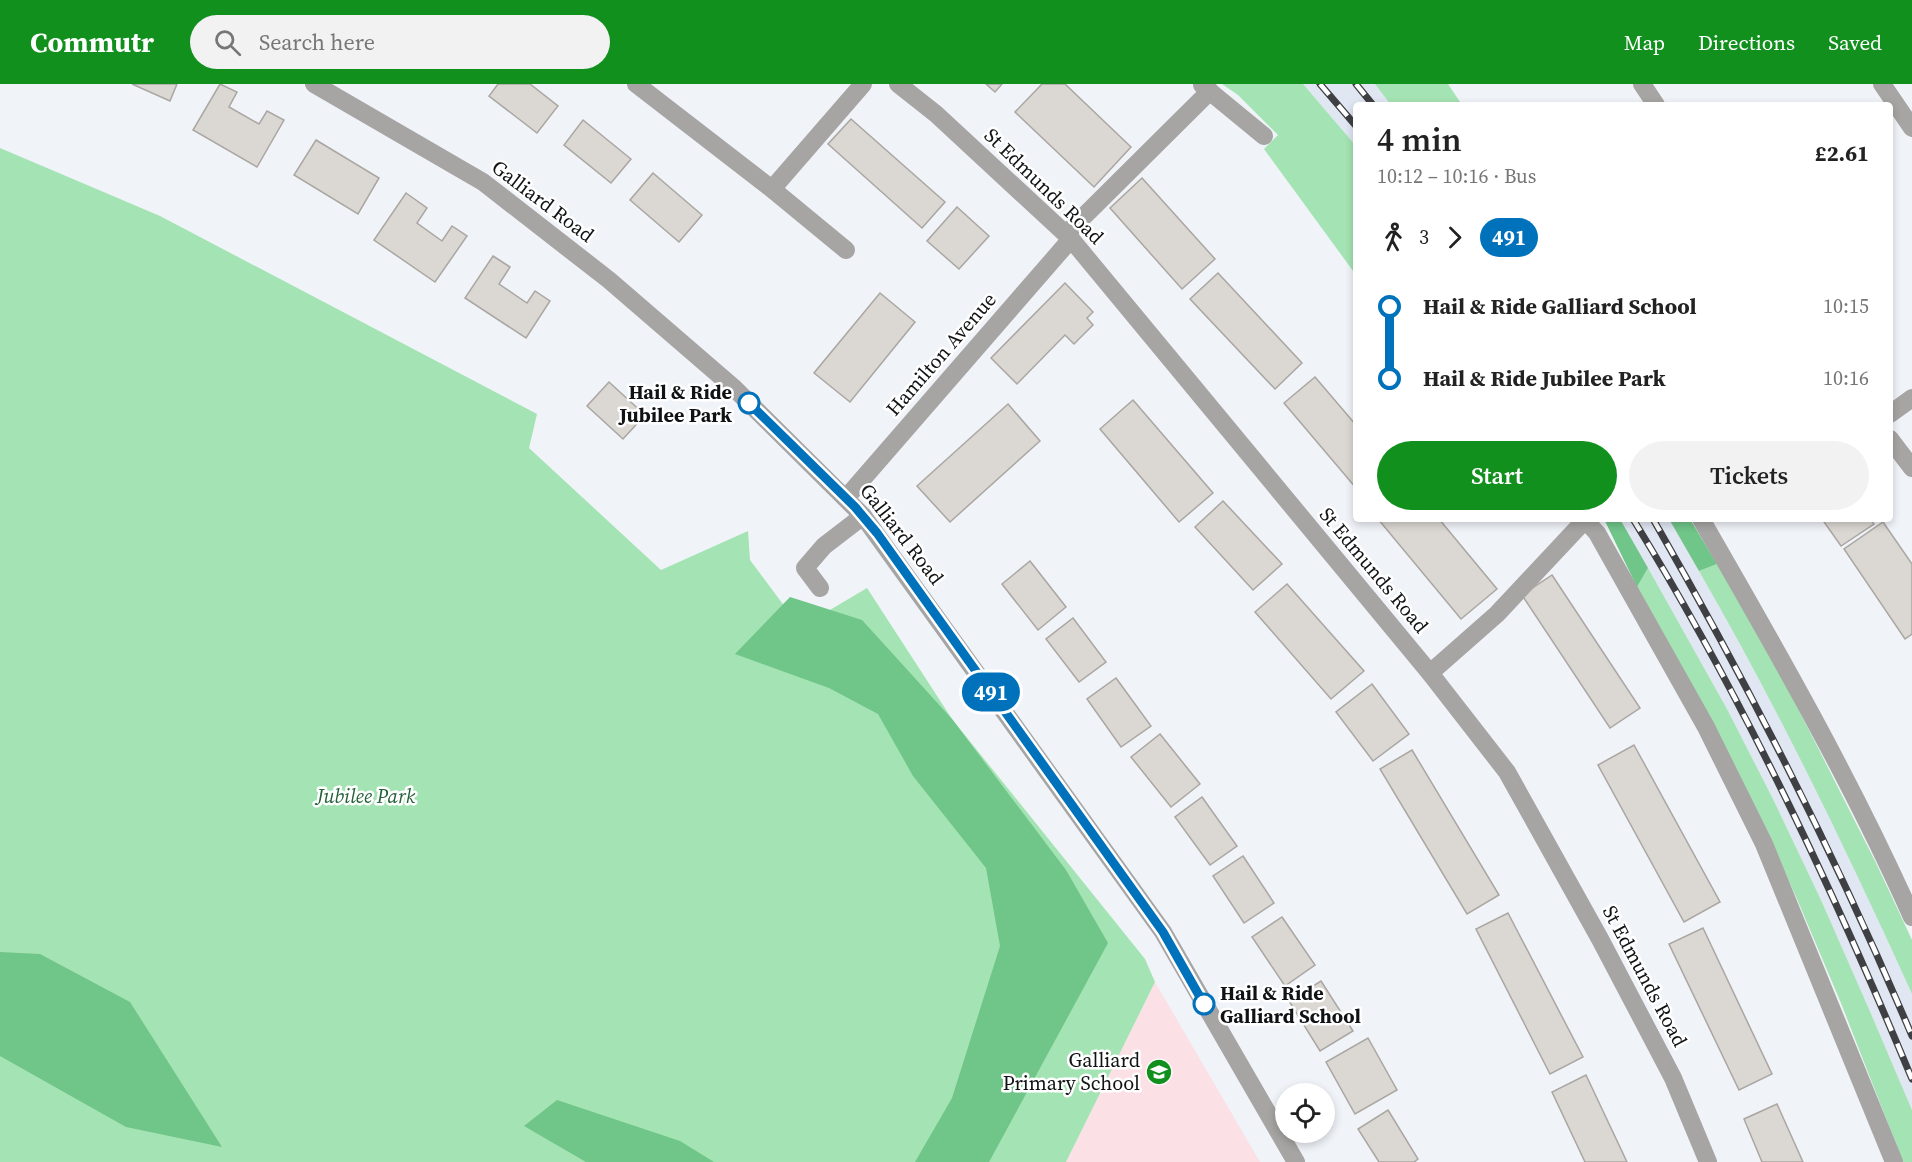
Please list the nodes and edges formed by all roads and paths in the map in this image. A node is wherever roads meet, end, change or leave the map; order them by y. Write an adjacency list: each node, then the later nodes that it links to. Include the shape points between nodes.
1 (314, 84): 18 (street, Galliard Road, via 492,189 609,280 733,387)
2 (636, 84): 11 (street)
3 (863, 84): 11 (street)
4 (898, 84): 12 (street, St Edmunds Road, via 936,114)
5 (1642, 84): 8 (street)
6 (1882, 84): 9 (street)
7 (1205, 88): 10 (street); 12 (street, Hamilton Avenue)
8 (1654, 102)
9 (1912, 128)
10 (1264, 136)
11 (772, 189): 13 (street)
12 (1068, 237): 18 (street, Hamilton Avenue); 26 (street, St Edmunds Road)
13 (846, 250)
14 (1912, 399): 15 (street)
15 (1893, 412)
16 (1893, 443): 17 (street)
17 (1912, 468)
18 (846, 498): 19 (street, Galliard Road)
19 (863, 516): 25 (street, via 824,546 805,568); 28 (street, Galliard Road, via 1163,932)
20 (1562, 522): 24 (street)
21 (1583, 522): 24 (street)
22 (1587, 522): 30 (street, via 1597,533 1706,727 1764,844)
23 (1703, 522): 27 (street, via 1780,656)
24 (1572, 534): 26 (street, via 1497,614)
25 (820, 588)
26 (1430, 673): 29 (street, St Edmunds Road, via 1507,772 1673,1078)
27 (1912, 917)
28 (1296, 1162)
29 (1708, 1162)
30 (1894, 1162)

